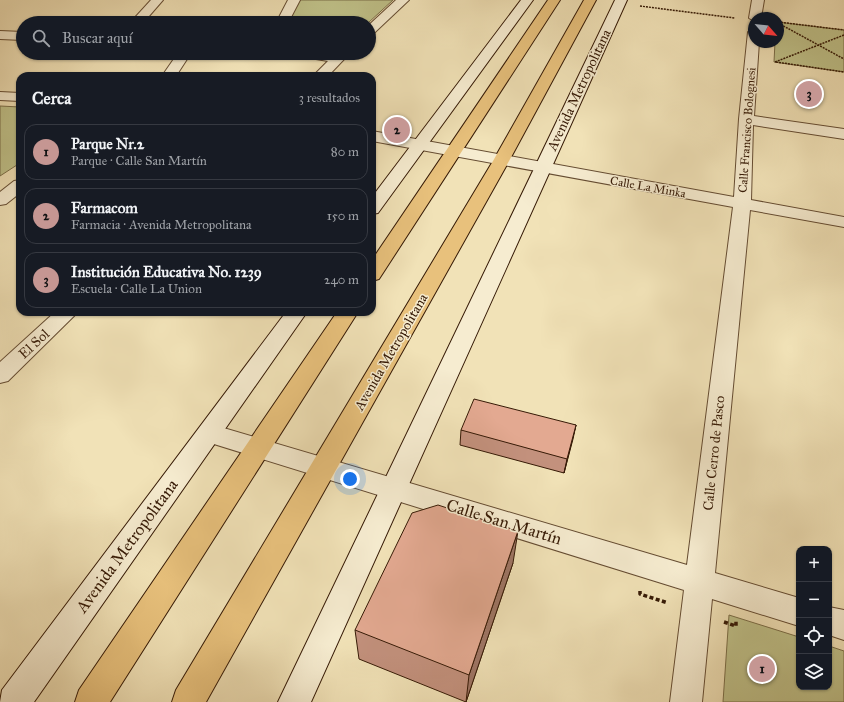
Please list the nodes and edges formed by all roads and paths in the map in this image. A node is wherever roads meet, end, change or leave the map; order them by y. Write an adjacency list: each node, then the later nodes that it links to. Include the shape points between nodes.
1 (157, 0): 10 (street)
2 (294, 0): 11 (street)
3 (403, 0): 14 (street)
4 (527, 0): 33 (street)
5 (554, 0): 34 (main road)
6 (590, 0): 35 (main road, Avenida Metropolitana)
7 (758, 0): 9 (street)
8 (620, 2): 12 (path); 36 (street, Avenida Metropolitana)
9 (756, 12)
10 (142, 16)
11 (286, 16)
12 (738, 19)
13 (784, 24): 16 (path)
14 (376, 25)
15 (784, 26): 20 (path)
16 (844, 30)
17 (0, 35): 19 (street)
18 (844, 35): 20 (path)
19 (16, 36)
20 (820, 45): 22 (path); 27 (path, via 775,62)
21 (753, 48): 30 (street, Calle Francisco Bolognesi)
22 (844, 59)
23 (180, 60): 25 (street)
24 (337, 60): 26 (street)
25 (172, 72)
26 (324, 72)
27 (844, 72)
28 (0, 96): 29 (street)
29 (16, 96)
30 (746, 119): 31 (street); 40 (street, Calle Francisco Bolognesi)
31 (844, 134)
32 (376, 137): 33 (street, Calle La Minka)
33 (418, 145): 34 (street, Calle La Minka); 39 (street)
34 (453, 152): 35 (street, Calle La Minka); 42 (main road)
35 (501, 160): 36 (street, Calle La Minka); 49 (main road, Avenida Metropolitana)
36 (542, 168): 40 (street, Calle La Minka); 50 (street, Avenida Metropolitana)
37 (16, 188): 38 (street)
38 (0, 200)
39 (376, 203)
40 (742, 204): 41 (street, Calle La Minka); 51 (street, Calle Cerro de Pasco)
41 (844, 222)
42 (376, 269)
43 (64, 316): 46 (street, El Sol)
44 (294, 316): 47 (street, Avenida Metropolitana)
45 (345, 316): 48 (main road)
46 (0, 375)
47 (210, 433): 48 (street, Calle San Martín); 55 (street, Avenida Metropolitana)
48 (259, 447): 49 (street, Calle San Martín); 56 (main road)
49 (324, 468): 50 (street, Calle San Martín); 57 (main road, Avenida Metropolitana)
50 (394, 488): 51 (street, Calle San Martín); 58 (street, Avenida Metropolitana)
51 (700, 581): 52 (street, Calle San Martín); 59 (street, Calle Cerro de Pasco)
52 (796, 611)
53 (832, 622): 54 (street)
54 (844, 625)
55 (14, 702)
56 (91, 702)
57 (188, 702)
58 (294, 702)
59 (686, 702)

